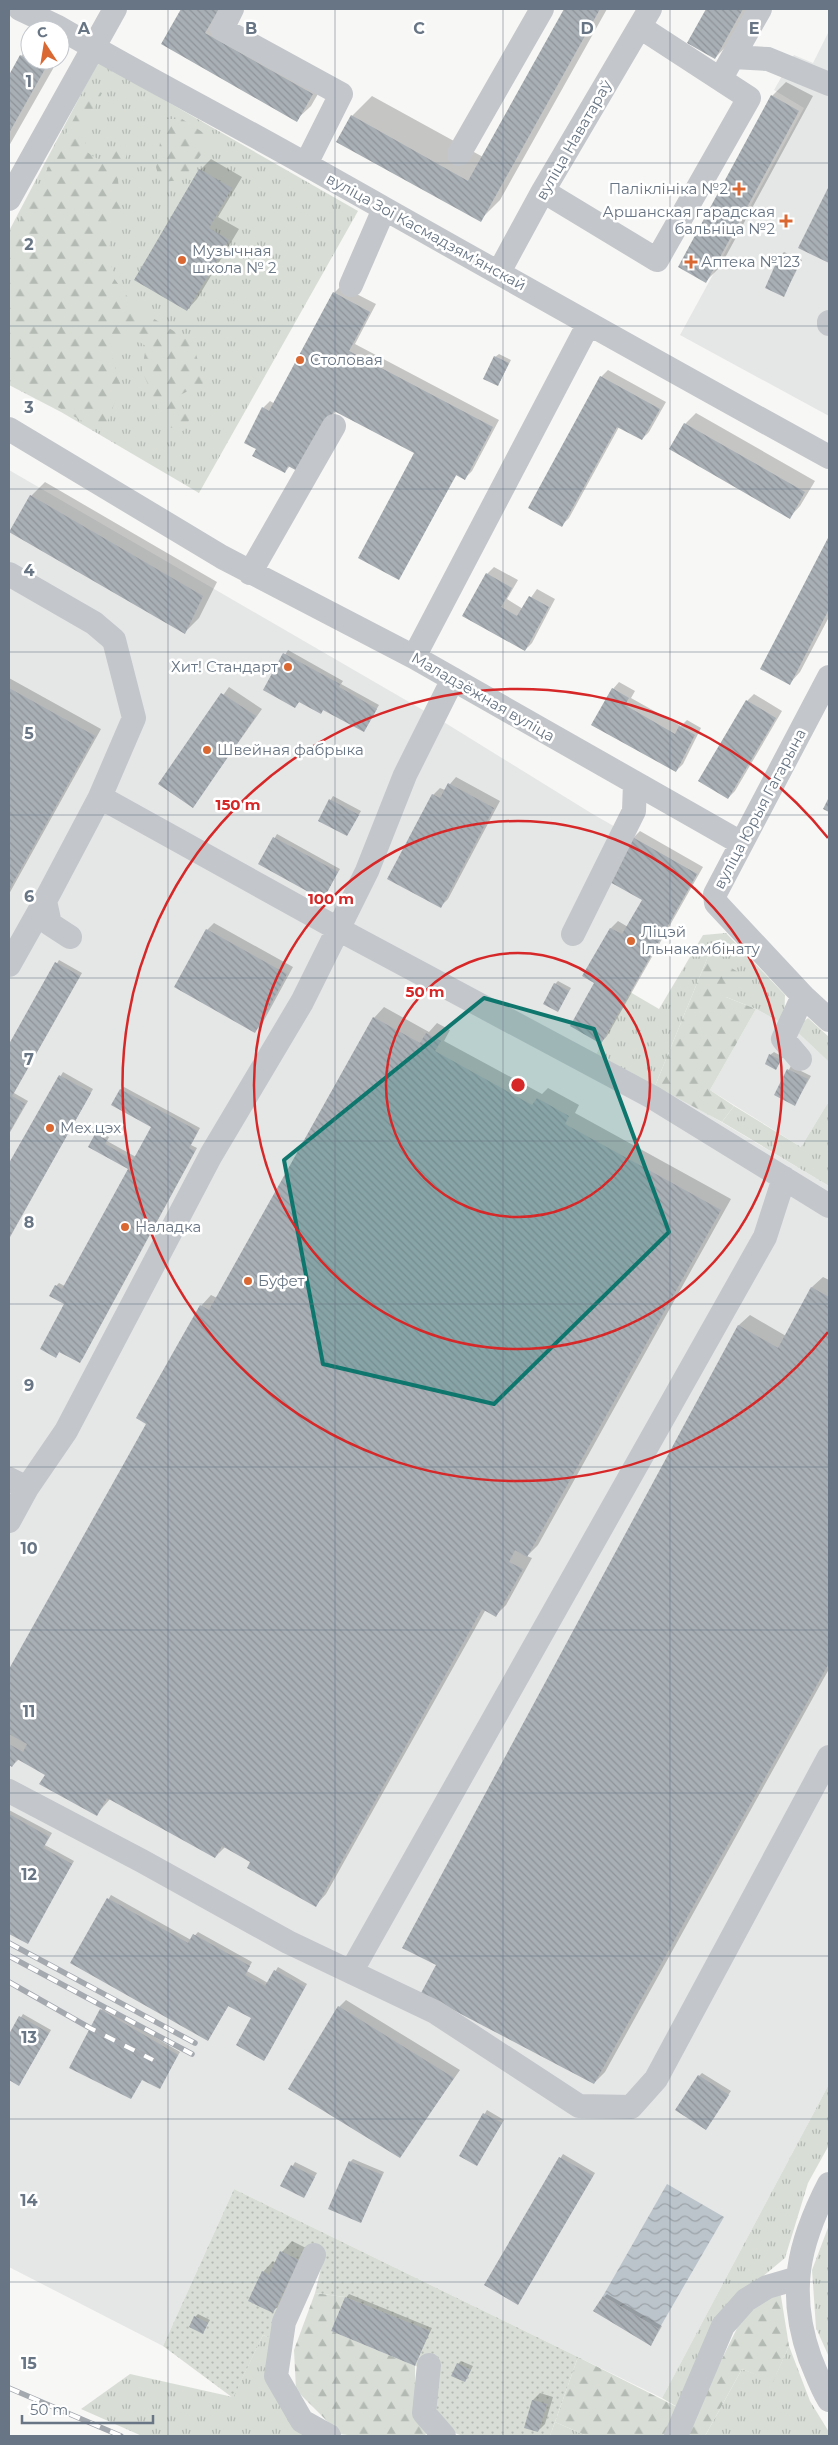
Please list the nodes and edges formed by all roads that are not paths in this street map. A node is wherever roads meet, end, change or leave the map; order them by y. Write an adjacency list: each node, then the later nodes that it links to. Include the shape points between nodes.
1 (20, 9): 7 (street, вуліца Зоі Касмадзямʼянскай)
2 (115, 9): 7 (street)
3 (232, 9): 12 (street, via 222,29 341,94)
4 (542, 9): 11 (street)
5 (760, 9): 8 (street)
6 (645, 18): 9 (street); 13 (street, вуліца Наватараў)
7 (94, 48): 12 (street, вуліца Зоі Касмадзямʼянскай); 14 (street)
8 (733, 57): 9 (street); 10 (street, via 768,59)
9 (720, 79): 13 (street, via 749,98 657,260)
10 (829, 84)
11 (459, 154)
12 (306, 164): 15 (street, вуліца Зоі Касмадзямʼянскай)
13 (543, 191): 16 (street, вуліца Наватараў)
14 (9, 199)
15 (384, 209): 16 (street, вуліца Зоі Касмадзямʼянскай); 17 (street)
16 (499, 272): 18 (street, вуліца Зоі Касмадзямʼянскай)
17 (351, 285)
18 (588, 325): 21 (street, вуліца Зоі Касмадзямʼянскай); 24 (street)
19 (334, 426): 22 (street)
20 (9, 430): 22 (street, Маладзёжная вуліца)
21 (829, 457)
22 (250, 573): 24 (street, Маладзёжная вуліца)
23 (9, 574): 28 (street, via 94,624 114,640 134,718)
24 (414, 657): 26 (street, Маладзёжная вуліца)
25 (829, 677): 29 (street, вуліца Юрыя Гагарына)
26 (453, 679): 27 (street, Маладзёжная вуліца); 31 (street, via 405,775 367,871)
27 (635, 783): 29 (street, Маладзёжная вуліца); 32 (street, via 634,811)
28 (100, 797): 30 (street); 31 (street)
29 (741, 842): 35 (street, вуліца Юрыя Гагарына, via 714,894 716,903)
30 (45, 901): 33 (street, via 50,924); 34 (street)
31 (338, 929): 38 (street, via 652,1097); 40 (street, via 302,1002 211,1156 66,1431)
32 (574, 934)
33 (70, 937)
34 (9, 965)
35 (803, 996): 36 (street, вуліца Юрыя Гагарына); 37 (street, via 783,1039)
36 (829, 1020)
37 (800, 1059)
38 (784, 1178): 39 (street); 44 (street, via 765,1237)
39 (829, 1206)
40 (18, 1483): 41 (street)
41 (9, 1521)
42 (829, 1757): 44 (street, via 656,2079 631,2106 579,2106 435,2012)
43 (9, 1790): 44 (street, via 288,1942)
44 (351, 1972)
45 (829, 2184): 47 (street, via 803,2244)
46 (314, 2255): 50 (street, via 284,2322 276,2376 302,2421)
47 (798, 2278): 49 (street, via 799,2321 816,2374); 52 (street, via 767,2287 746,2300 723,2326)
48 (429, 2365): 51 (street, via 424,2413)
49 (829, 2400)
50 (329, 2436)
51 (444, 2436)
52 (676, 2436)

